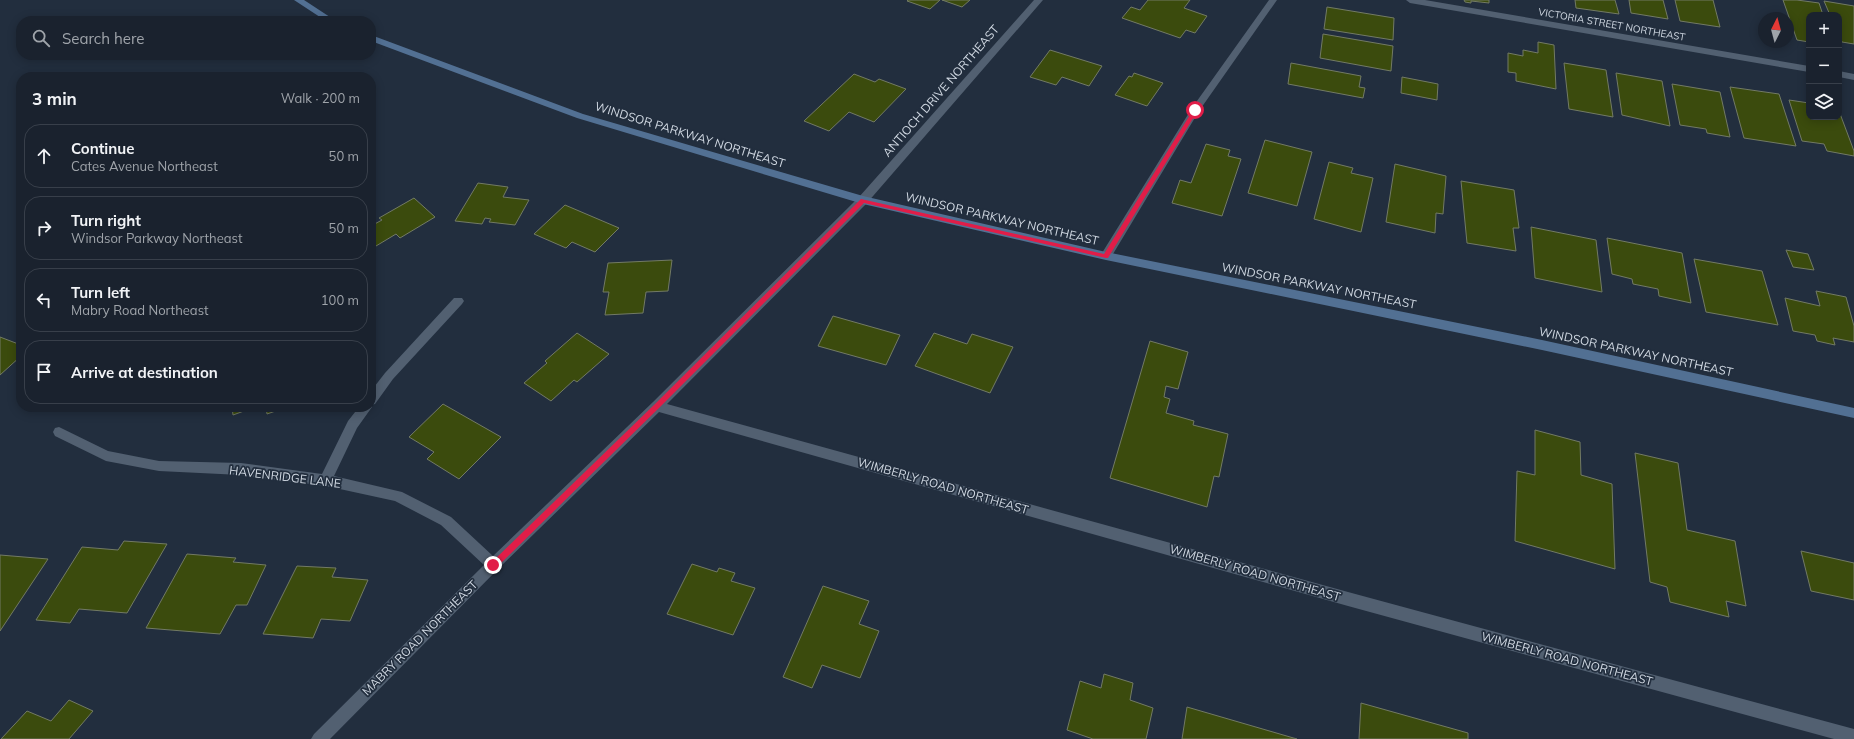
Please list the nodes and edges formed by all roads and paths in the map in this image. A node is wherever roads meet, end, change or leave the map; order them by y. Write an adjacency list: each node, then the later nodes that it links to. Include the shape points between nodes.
1 (298, 0): 5 (street)
2 (1039, 0): 10 (street, ANTIOCH DRIVE NORTHEAST)
3 (1273, 0): 11 (street, via 1195,110)
4 (1410, 0): 7 (street, VICTORIA STREET NORTHEAST)
5 (324, 16)
6 (376, 40): 10 (street, WINDSOR PARKWAY NORTHEAST, via 580,116)
7 (1806, 68)
8 (1842, 75): 9 (street)
9 (1854, 77)
10 (863, 200): 11 (street, WINDSOR PARKWAY NORTHEAST); 14 (street, MABRY ROAD NORTHEAST)
11 (1106, 256): 16 (street, WINDSOR PARKWAY NORTHEAST, via 1542,345)
12 (458, 301): 13 (street)
13 (376, 393)
14 (657, 406): 19 (street, MABRY ROAD NORTHEAST); 20 (street, WIMBERLY ROAD NORTHEAST, via 1340,597)
15 (362, 412): 18 (street, via 352,425)
16 (1854, 413)
17 (59, 432): 18 (street, HAVENRIDGE LANE, via 106,456 159,466 241,469)
18 (326, 480): 19 (street, HAVENRIDGE LANE, via 397,496 446,521)
19 (493, 565): 21 (street, MABRY ROAD NORTHEAST)
20 (1854, 737)
21 (319, 739)

